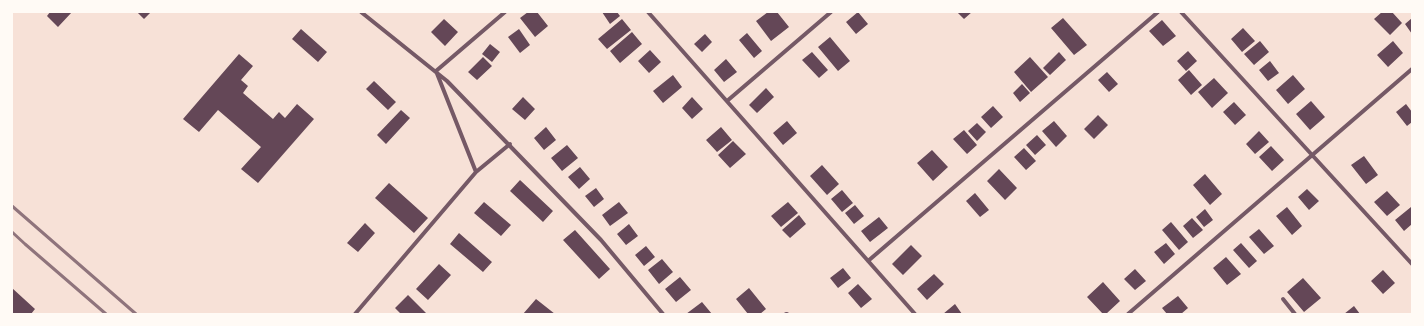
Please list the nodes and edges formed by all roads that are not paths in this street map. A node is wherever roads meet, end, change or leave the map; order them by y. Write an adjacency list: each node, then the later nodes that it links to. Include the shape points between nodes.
1 (361, 12): 8 (street)
2 (504, 12): 8 (street)
3 (648, 12): 9 (street)
4 (831, 12): 9 (street)
5 (1158, 12): 13 (street)
6 (1181, 12): 11 (street)
7 (1412, 69): 11 (street)
8 (436, 71): 10 (street); 12 (street)
9 (727, 101): 13 (street)
10 (510, 144): 12 (street); 17 (street, via 602,240)
11 (1312, 155): 14 (street); 19 (street)
12 (476, 172): 16 (street)
13 (868, 261): 18 (street)
14 (1412, 264)
15 (1283, 299): 20 (street)
16 (355, 314)
17 (663, 314)
18 (915, 314)
19 (1128, 314)
20 (1295, 314)

